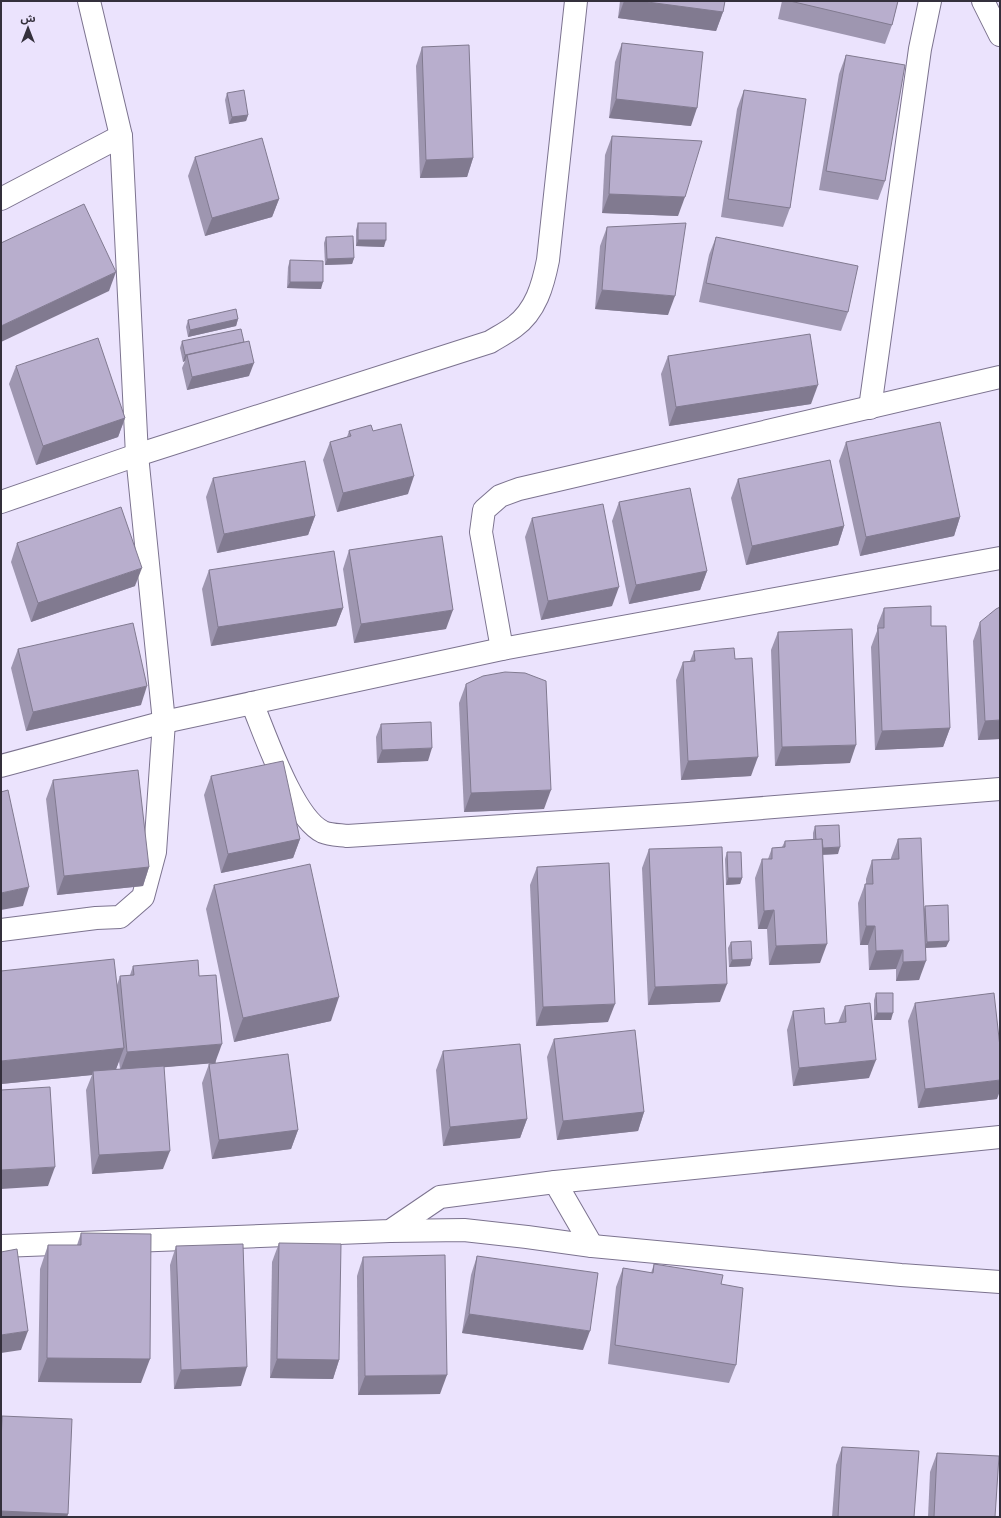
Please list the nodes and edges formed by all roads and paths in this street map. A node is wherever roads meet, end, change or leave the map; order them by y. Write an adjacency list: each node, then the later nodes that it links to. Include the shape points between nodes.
1 (89, 1): 6 (street)
2 (576, 1): 10 (street, via 548,260 543,285 531,309 515,326 490,342)
3 (930, 1): 9 (street, via 920,48)
4 (983, 1): 5 (street)
5 (1000, 35)
6 (121, 136): 7 (street); 10 (street)
7 (1, 199)
8 (1000, 377): 9 (street)
9 (870, 408): 13 (street, via 519,489 500,496 484,510 480,532)
10 (137, 455): 11 (street); 15 (street)
11 (1, 502)
12 (1000, 558): 13 (street)
13 (502, 649): 14 (street)
14 (252, 703): 15 (street); 17 (street, via 284,780 308,820 324,832 347,836 688,814)
15 (164, 722): 16 (street); 18 (street, via 155,852 143,897 120,917)
16 (1, 766)
17 (1000, 789)
18 (1, 930)
19 (1000, 1138): 20 (street)
20 (555, 1182): 21 (street, via 440,1197); 23 (street)
21 (390, 1231): 22 (street); 23 (street, via 464,1230)
22 (1, 1246)
23 (592, 1246): 24 (street)
24 (1000, 1282)

